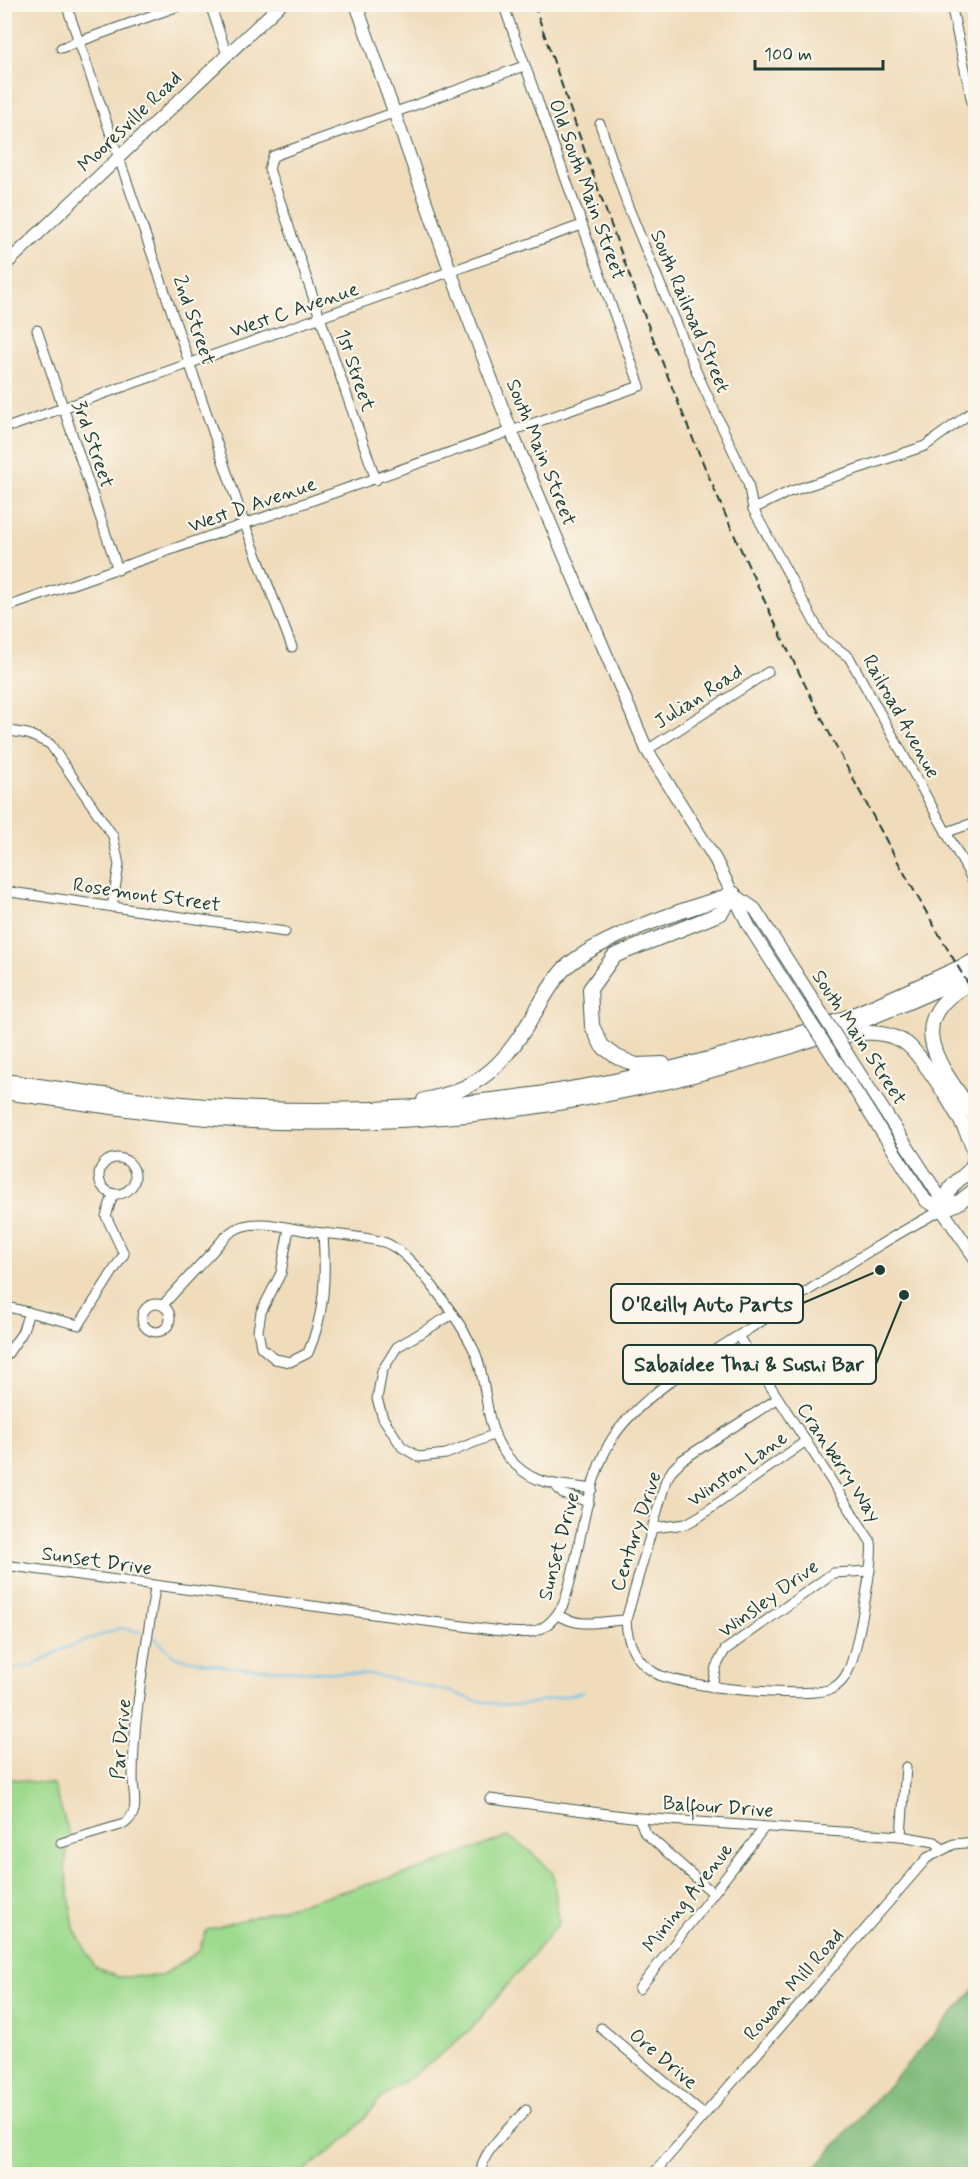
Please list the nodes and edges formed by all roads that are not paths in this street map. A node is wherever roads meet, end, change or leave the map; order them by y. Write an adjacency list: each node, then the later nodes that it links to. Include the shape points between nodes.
1 (66, 4): 8 (street, 2nd Street)
2 (184, 4): 8 (street)
3 (210, 4): 10 (street)
4 (281, 4): 10 (main road, Mooresville Road)
5 (356, 4): 12 (main road, South Main Street)
6 (503, 4): 11 (street, Old South Main Street)
7 (951, 4): 13 (street)
8 (79, 43): 9 (street); 15 (street, 2nd Street)
9 (62, 48)
10 (227, 55): 15 (main road, Mooresville Road)
11 (524, 66): 12 (street); 16 (street, Old South Main Street)
12 (393, 113): 19 (main road, South Main Street); 20 (street, 1st Street, via 273,156 269,169)
13 (975, 120)
14 (600, 124): 29 (street, South Railroad Street, via 627,204 697,373 748,483)
15 (119, 158): 18 (main road, Mooresville Road); 22 (street, 2nd Street)
16 (582, 225): 19 (street, West C Avenue); 23 (street, Old South Main Street)
17 (4, 245): 18 (street)
18 (7, 264)
19 (451, 273): 20 (street, West C Avenue); 27 (main road, South Main Street)
20 (319, 320): 22 (street, West C Avenue); 28 (street, 1st Street)
21 (37, 330): 24 (street, 3rd Street)
22 (191, 364): 24 (street, West C Avenue); 30 (street, 2nd Street)
23 (640, 386): 27 (street, West D Avenue)
24 (63, 409): 26 (street, West C Avenue); 31 (street, 3rd Street)
25 (975, 409): 29 (street, via 925,446 789,492)
26 (12, 426)
27 (512, 433): 28 (street, West D Avenue); 36 (main road, South Main Street)
28 (376, 480): 30 (street, West D Avenue)
29 (753, 509): 38 (street, Railroad Avenue, via 823,638 849,657)
30 (245, 525): 31 (street, West D Avenue); 33 (street, 2nd Street)
31 (118, 570): 32 (street, West D Avenue)
32 (4, 608)
33 (292, 647)
34 (768, 672): 36 (street, Julian Road)
35 (4, 730): 42 (street, via 28,734 50,744 113,836 119,865)
36 (647, 750): 41 (main road, South Main Street)
37 (975, 822): 38 (street)
38 (947, 832): 39 (street, Railroad Avenue)
39 (975, 886)
40 (4, 891): 42 (street, Rosemont Street)
41 (734, 894): 47 (highway, via 721,913 614,956 590,989 589,1008 602,1046 636,1065 657,1066); 50 (highway, via 604,942 582,955 564,970 498,1067 463,1090 404,1102); 54 (main road, South Main Street, bridge, via 755,909 938,1194); 54 (main road, South Main Street, bridge, via 750,928 926,1202)
42 (112, 907): 43 (street, Rosemont Street)
43 (285, 932)
44 (975, 960): 47 (highway, via 842,1019)
45 (975, 971): 47 (highway, via 896,1008)
46 (975, 980): 51 (highway, via 944,1001 934,1015 930,1034 932,1049)
47 (755, 1052): 49 (highway, via 621,1093 497,1113 417,1119 254,1121); 50 (highway, via 582,1088 455,1106 323,1111); 54 (highway, via 791,1053 867,1032 906,1042 974,1143 975,1158 970,1172 951,1187)
48 (4, 1081): 50 (highway)
49 (4, 1092)
50 (154, 1101)
51 (975, 1118)
52 (975, 1189): 54 (highway)
53 (113, 1195): 53 (street, via 101,1186 99,1172 108,1160 122,1158 133,1167 135,1181 127,1192); 60 (street, via 106,1216 123,1254 79,1325)
54 (942, 1210): 57 (main road, South Main Street); 62 (street, Sunset Drive)
55 (289, 1228): 56 (street); 56 (street, via 281,1273 261,1312 260,1322 261,1347 275,1359 290,1362 308,1353 316,1334 324,1295); 58 (street, via 262,1223 232,1231)
56 (323, 1234): 61 (street, via 385,1242 403,1254)
57 (975, 1259)
58 (163, 1305)
59 (4, 1306): 60 (street)
60 (28, 1312): 63 (street, via 22,1333)
61 (453, 1314): 65 (street, via 481,1371); 65 (street, via 397,1347 382,1371 377,1399 383,1418 402,1447 419,1457 446,1454)
62 (738, 1336): 64 (street, Cranberry Way); 68 (street, Sunset Drive, via 631,1413 604,1453)
63 (4, 1359)
64 (777, 1399): 66 (street, Cranberry Way); 70 (street, Century Drive, via 673,1469 666,1480)
65 (495, 1434): 67 (street, via 515,1464)
66 (806, 1441): 70 (street, Winston Lane, via 686,1524); 72 (street, Cranberry Way, via 871,1542)
67 (556, 1486): 68 (street); 69 (street, via 563,1494)
68 (592, 1489): 69 (street, Sunset Drive)
69 (589, 1502): 74 (street, Sunset Drive, via 569,1588)
70 (653, 1528): 75 (street, Century Drive)
71 (4, 1565): 73 (street, Sunset Drive)
72 (870, 1570): 76 (street, Winsley Drive, via 833,1573 725,1650); 76 (street, Cranberry Way, via 852,1662 839,1684 825,1692 809,1694)
73 (154, 1587): 74 (street, Sunset Drive, via 194,1589 520,1633 541,1629); 83 (street, Par Drive, via 135,1744 132,1818 124,1824)
74 (557, 1615): 75 (street, via 584,1625)
75 (626, 1620): 76 (street, Cranberry Way, via 628,1640 648,1668 666,1678)
76 (712, 1687)
77 (906, 1767): 81 (street)
78 (490, 1799): 79 (street, Balfour Drive)
79 (639, 1818): 80 (street, Balfour Drive); 85 (street, via 645,1833)
80 (764, 1828): 81 (street, Balfour Drive); 85 (street, Mining Avenue)
81 (901, 1836): 84 (street, Balfour Drive, via 935,1842)
82 (975, 1842): 84 (street, Rowan Mill Road)
83 (61, 1843)
84 (941, 1848): 89 (street, Rowan Mill Road, via 919,1866)
85 (713, 1893): 86 (street, Mining Avenue)
86 (639, 1989)
87 (601, 2028): 89 (street, Ore Drive)
88 (526, 2110): 90 (street, via 483,2157)
89 (704, 2115): 91 (street, Rowan Mill Road)
90 (482, 2175)
91 (653, 2175)

